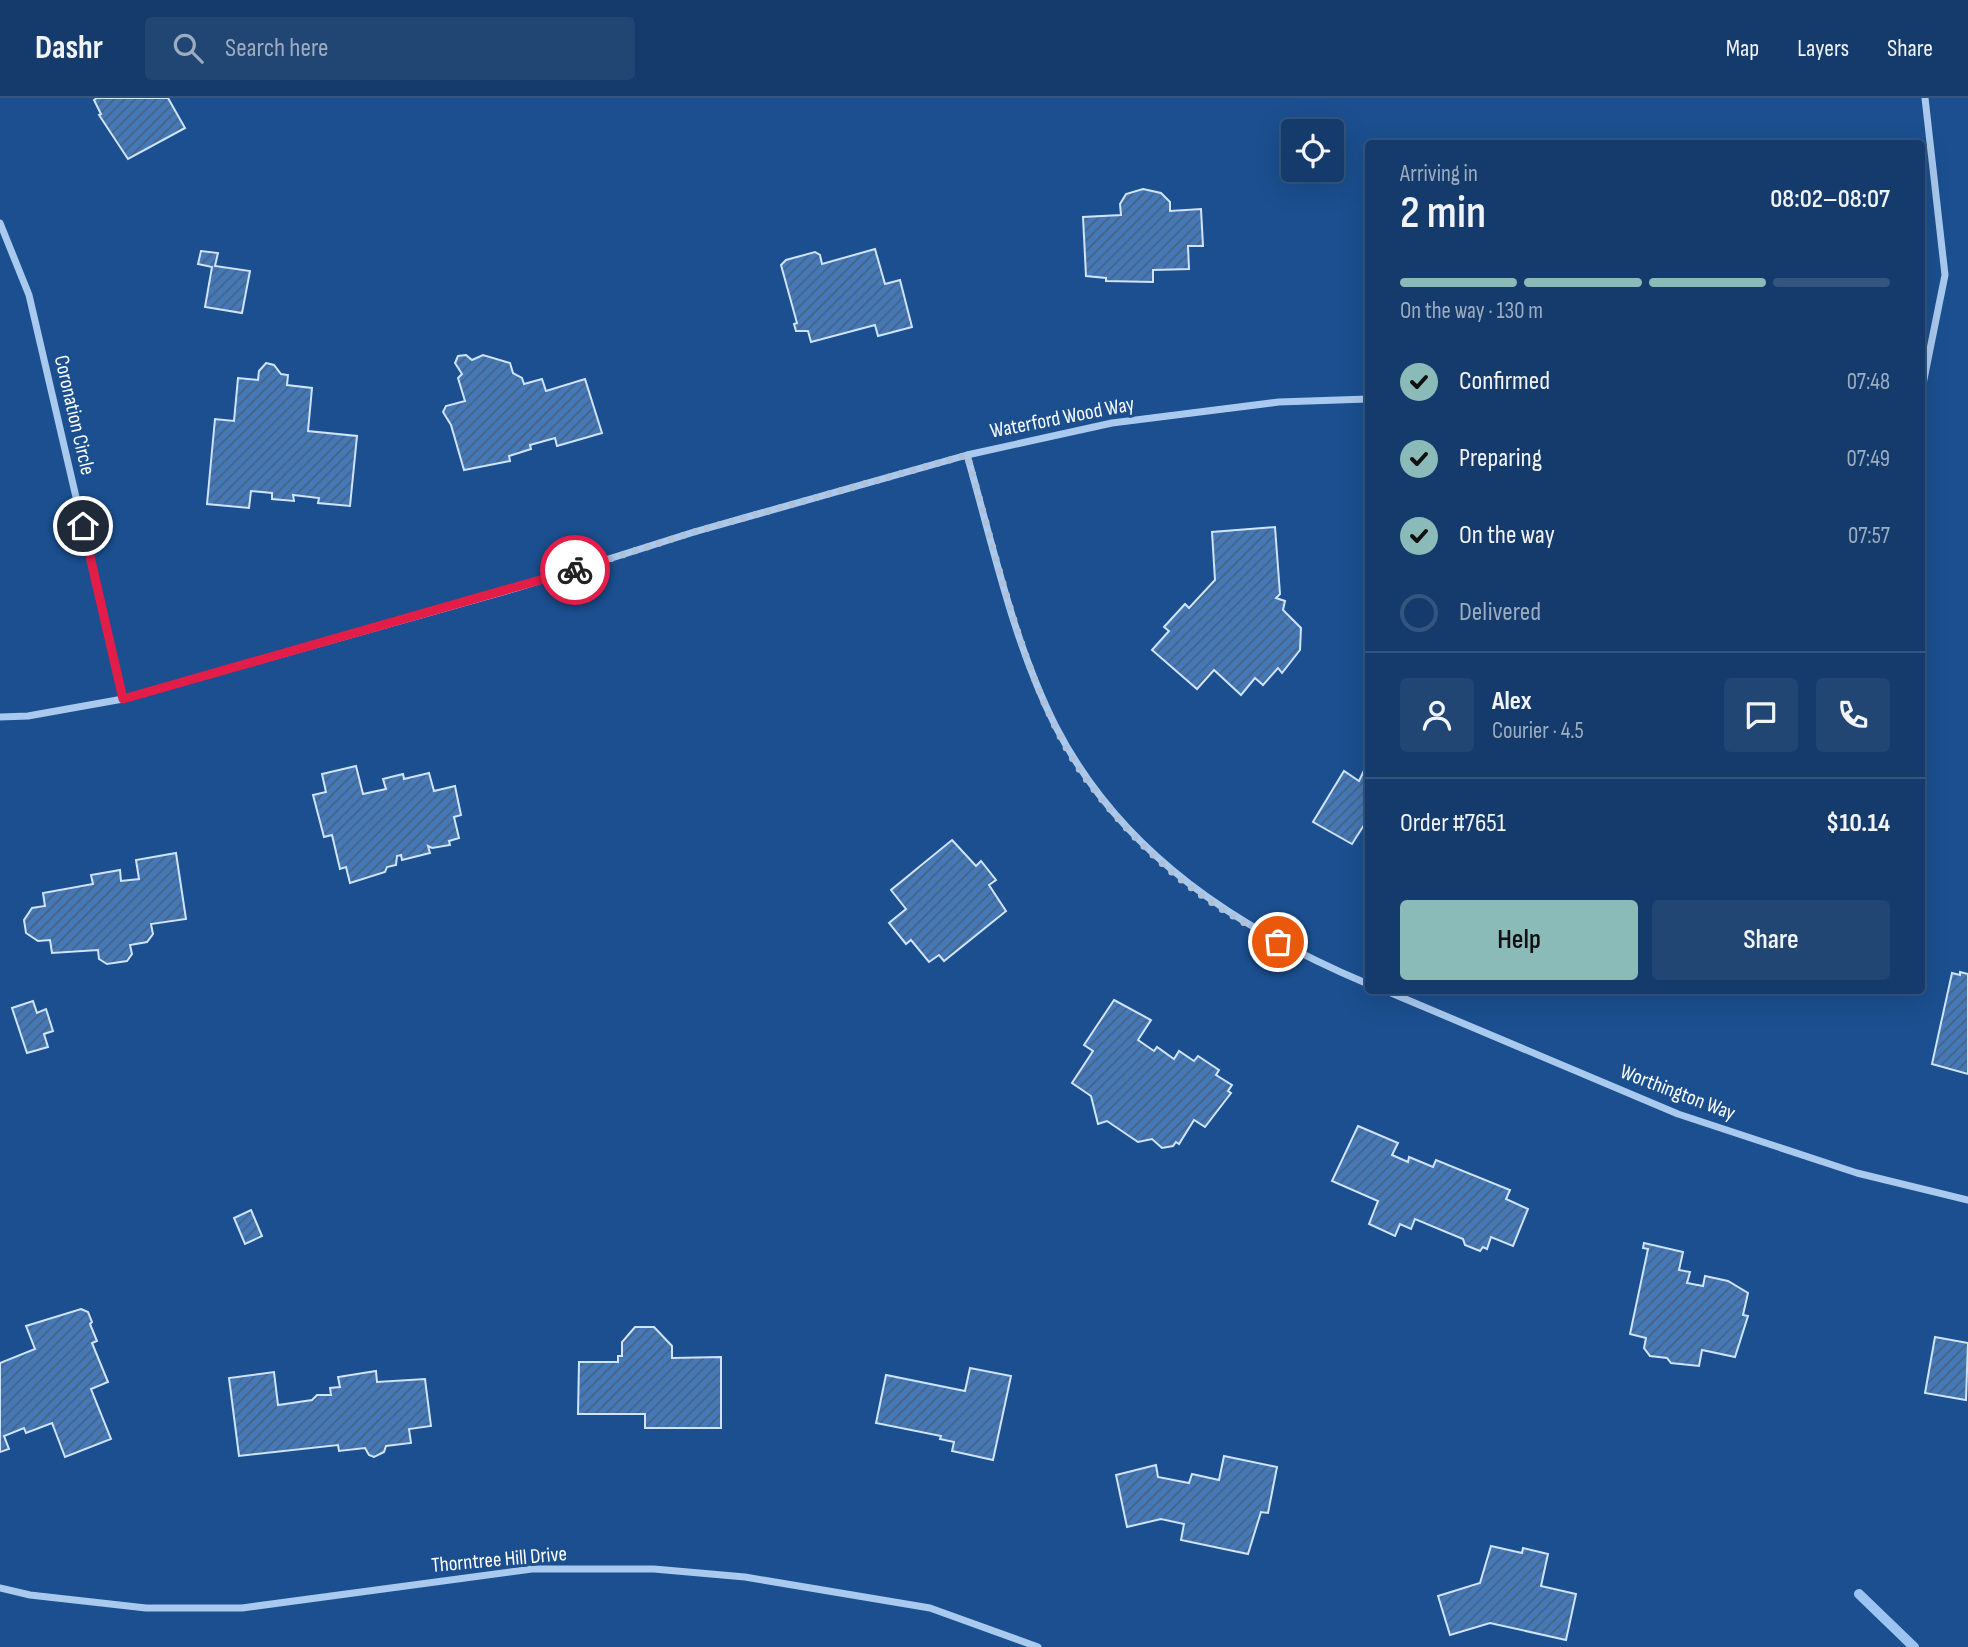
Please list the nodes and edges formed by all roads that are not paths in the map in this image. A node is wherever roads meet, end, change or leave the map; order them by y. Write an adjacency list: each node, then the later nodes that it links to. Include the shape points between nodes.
1 (1925, 98): 3 (street, via 1945,275)
2 (0, 223): 6 (street, Coronation Circle, via 29,295)
3 (1925, 373)
4 (1365, 399): 5 (street, Waterford Wood Way, via 1279,402 1112,423)
5 (967, 455): 6 (street, Waterford Wood Way); 8 (street, via 1024,649 1056,726 1091,786 1147,849 1212,903 1300,955)
6 (123, 699): 7 (street, Waterford Wood Way)
7 (0, 717)
8 (1365, 983)
9 (1393, 994): 10 (street, Worthington Way, via 1678,1114 1857,1173)
10 (1968, 1200)
11 (0, 1588): 12 (street, Thorntree Hill Drive, via 146,1608 243,1608 532,1569 654,1569 745,1577 930,1608)
12 (1038, 1647)

